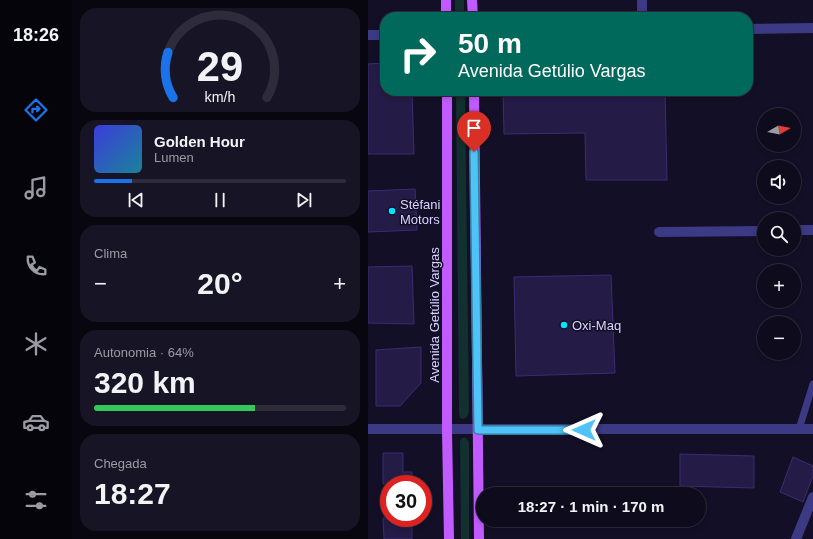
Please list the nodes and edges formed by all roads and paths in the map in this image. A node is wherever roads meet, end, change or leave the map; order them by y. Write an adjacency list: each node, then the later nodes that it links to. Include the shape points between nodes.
1 (446, 0): 4 (main road)
2 (472, 0): 5 (main road)
3 (642, 0): 6 (street)
4 (446, 12)
5 (473, 12)
6 (642, 12)
7 (813, 28): 8 (street)
8 (753, 29)
9 (368, 35): 10 (street)
10 (380, 35)
11 (447, 96): 22 (main road, Avenida Getúlio Vargas)
12 (474, 96): 21 (main road)
13 (801, 230): 14 (street)
14 (813, 230)
15 (757, 231): 16 (street)
16 (659, 232)
17 (813, 384): 19 (lane)
18 (368, 429): 22 (street)
19 (799, 429): 20 (street); 21 (street)
20 (813, 429)
21 (478, 430): 22 (street); 26 (main road)
22 (447, 431): 25 (main road, Avenida Getúlio Vargas)
23 (813, 497): 24 (street)
24 (809, 518): 27 (street)
25 (449, 539)
26 (479, 539)
27 (796, 539)

